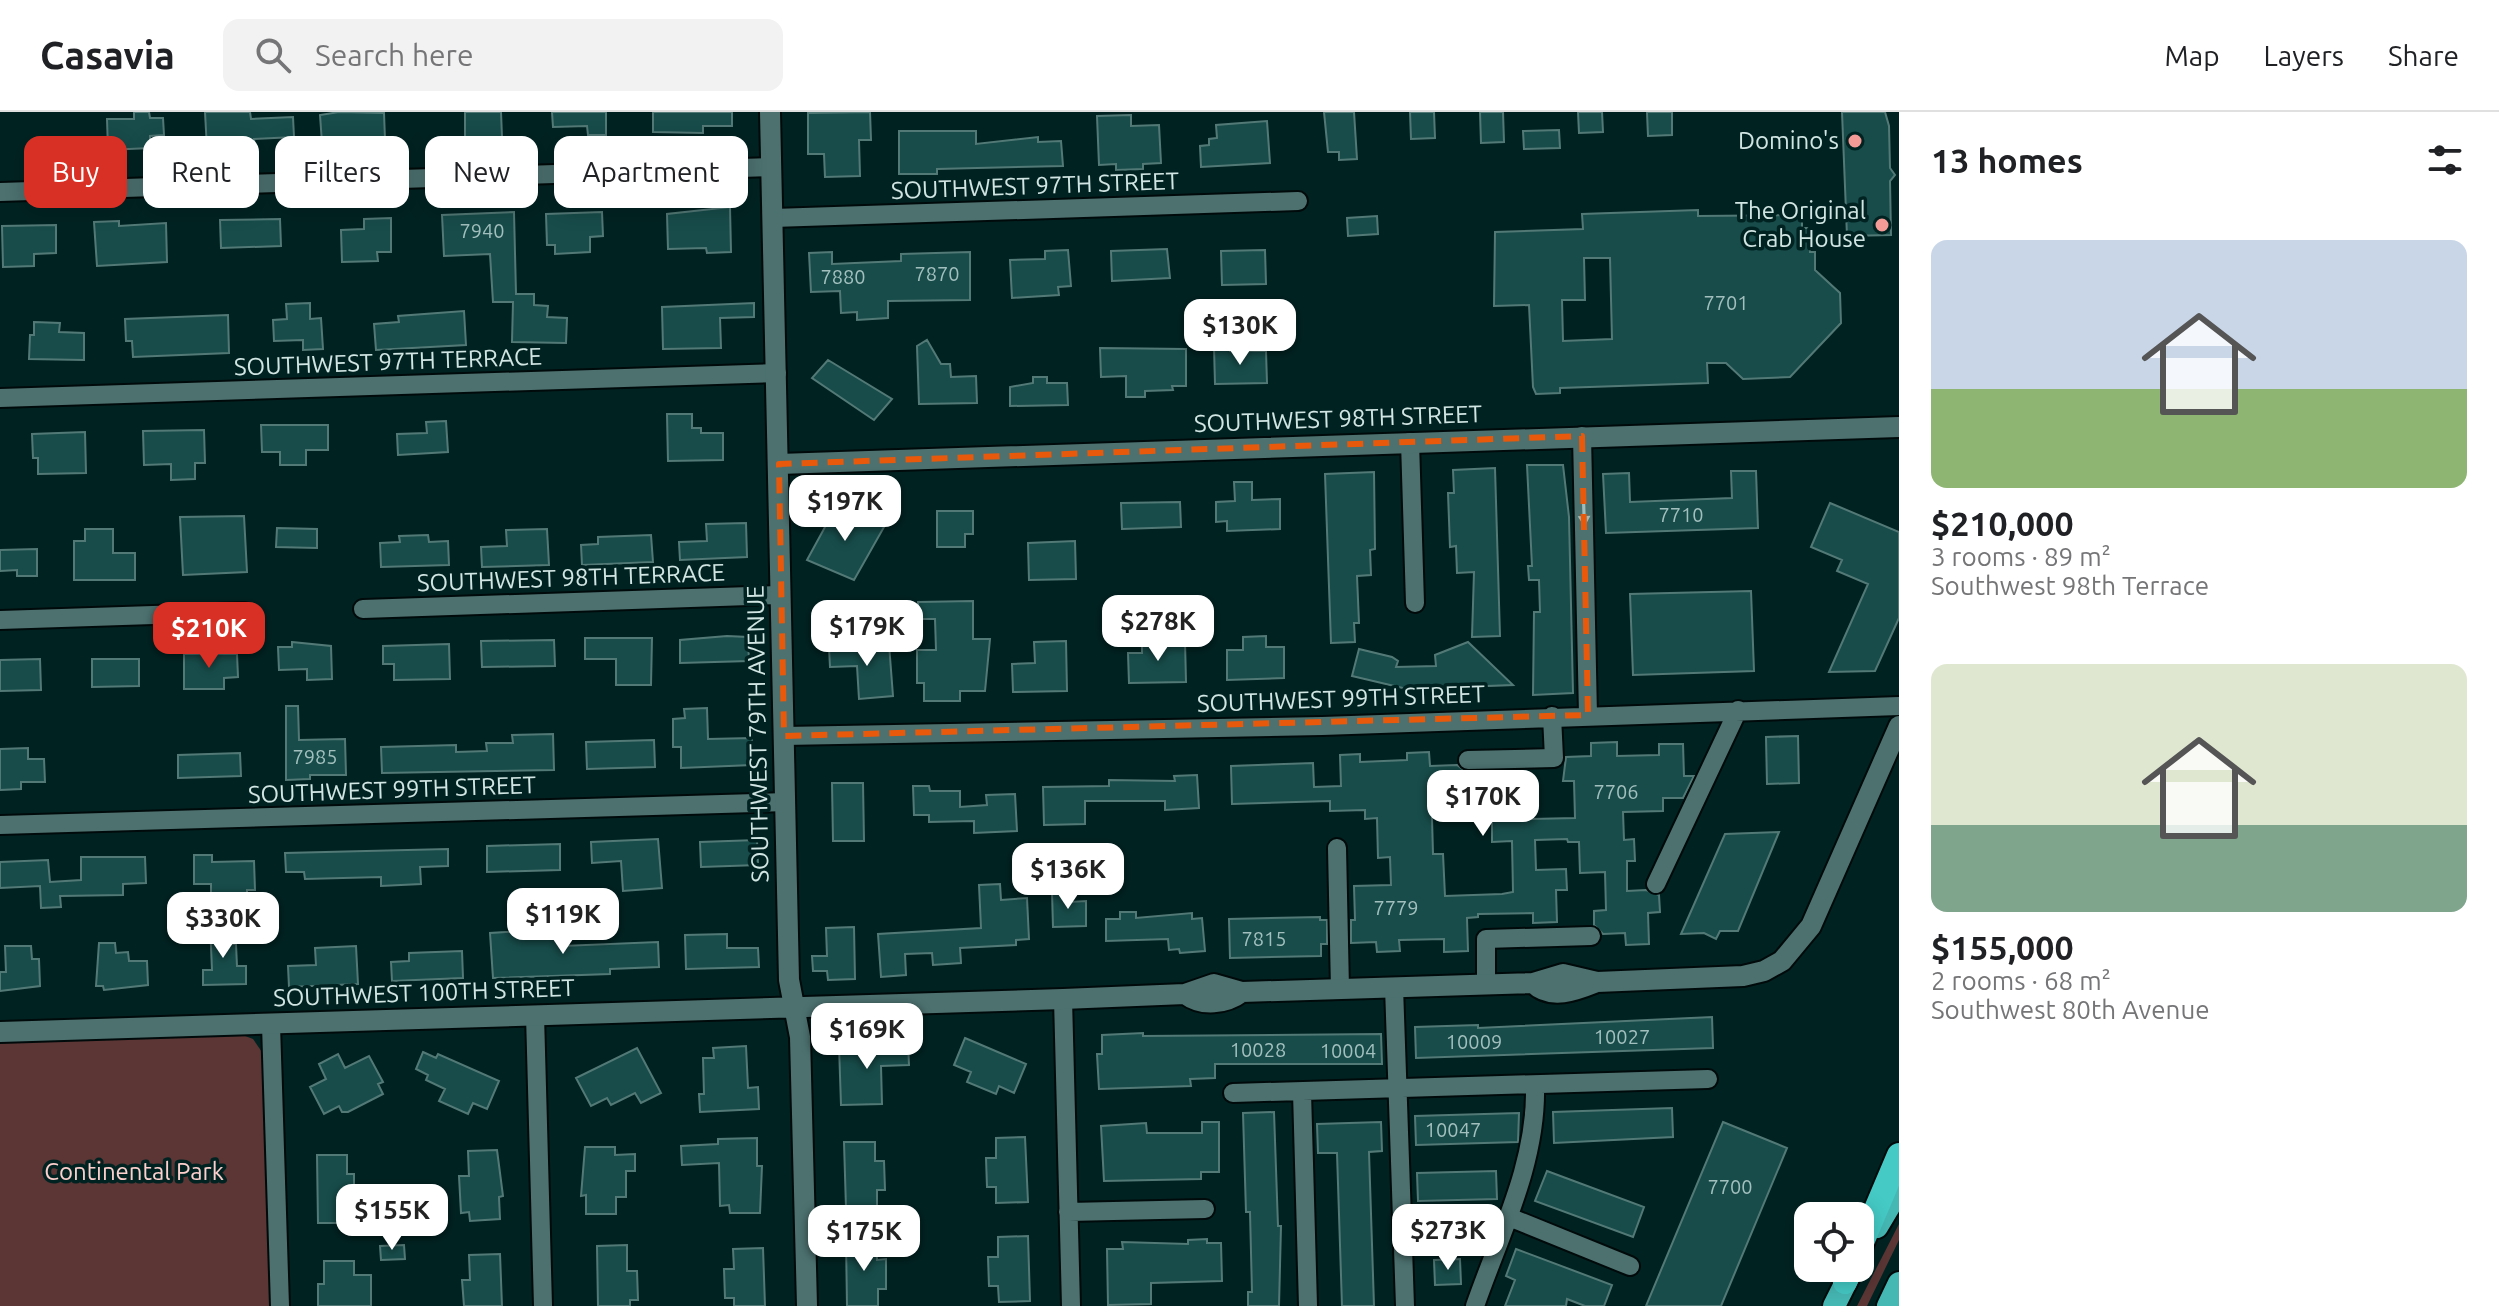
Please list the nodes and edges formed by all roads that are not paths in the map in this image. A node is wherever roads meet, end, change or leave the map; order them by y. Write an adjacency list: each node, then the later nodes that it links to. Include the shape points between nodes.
1 (770, 112): 2 (street, SOUTHWEST 79TH AVENUE)
2 (772, 167): 3 (street); 5 (street, SOUTHWEST 79TH AVENUE)
3 (0, 192)
4 (1298, 201): 5 (street, SOUTHWEST 97TH STREET)
5 (773, 218): 6 (street, SOUTHWEST 79TH AVENUE)
6 (777, 373): 7 (street, SOUTHWEST 97TH TERRACE); 11 (street, SOUTHWEST 79TH AVENUE)
7 (0, 398)
8 (1899, 427): 9 (street, SOUTHWEST 98TH STREET)
9 (1582, 436): 10 (street, SOUTHWEST 98TH STREET); 19 (street, one-way to 19)
10 (1410, 442): 11 (street, SOUTHWEST 98TH STREET); 13 (street)
11 (779, 464): 12 (street, SOUTHWEST 79TH AVENUE)
12 (780, 595): 14 (street, SOUTHWEST 98TH TERRACE); 22 (street, SOUTHWEST 79TH AVENUE)
13 (1415, 603)
14 (363, 609)
15 (245, 612): 16 (street)
16 (0, 620)
17 (1899, 706): 18 (street, SOUTHWEST 99TH STREET)
18 (1738, 710): 19 (street, SOUTHWEST 99TH STREET); 27 (street)
19 (1588, 715): 20 (street, SOUTHWEST 99TH STREET)
20 (1552, 716): 22 (street, SOUTHWEST 99TH STREET); 23 (street, via 1554,758)
21 (1899, 726): 29 (street, SOUTHWEST 100TH STREET, via 1811,926 1782,961 1743,976 1597,982 1563,974 1533,983)
22 (784, 736): 24 (street, SOUTHWEST 79TH AVENUE)
23 (1468, 760)
24 (786, 802): 25 (street, SOUTHWEST 99TH STREET); 33 (street, SOUTHWEST 79TH AVENUE)
25 (0, 825)
26 (1337, 848): 31 (street)
27 (1656, 884)
28 (1591, 936): 29 (street, via 1486,939)
29 (1486, 985): 30 (street, SOUTHWEST 100TH STREET)
30 (1394, 987): 31 (street, SOUTHWEST 100TH STREET); 39 (street)
31 (1340, 989): 32 (street, SOUTHWEST 100TH STREET, via 1242,992 1214,984 1185,994)
32 (1063, 999): 33 (street, SOUTHWEST 100TH STREET); 45 (street)
33 (794, 1006): 34 (street, SOUTHWEST 100TH STREET); 54 (street, SOUTHWEST 79TH AVENUE, via 800,1037)
34 (535, 1015): 35 (street, SOUTHWEST 100TH STREET); 53 (street)
35 (271, 1025): 36 (street, SOUTHWEST 100TH STREET); 52 (street)
36 (0, 1032)
37 (1708, 1079): 38 (street)
38 (1535, 1086): 39 (street); 47 (street, via 1530,1142)
39 (1396, 1090): 40 (street); 57 (street)
40 (1302, 1092): 41 (street); 56 (street)
41 (1233, 1093)
42 (1899, 1155): 46 (highway)
43 (1899, 1190): 48 (highway)
44 (1205, 1209): 45 (street)
45 (1068, 1212): 55 (street)
46 (1874, 1214)
47 (1509, 1217): 49 (street); 58 (street)
48 (1874, 1233)
49 (1630, 1266)
50 (1846, 1282): 59 (highway)
51 (1899, 1283): 60 (highway)
52 (280, 1306)
53 (543, 1306)
54 (807, 1306)
55 (1071, 1306)
56 (1308, 1306)
57 (1405, 1306)
58 (1475, 1306)
59 (1834, 1306)
60 (1888, 1306)

